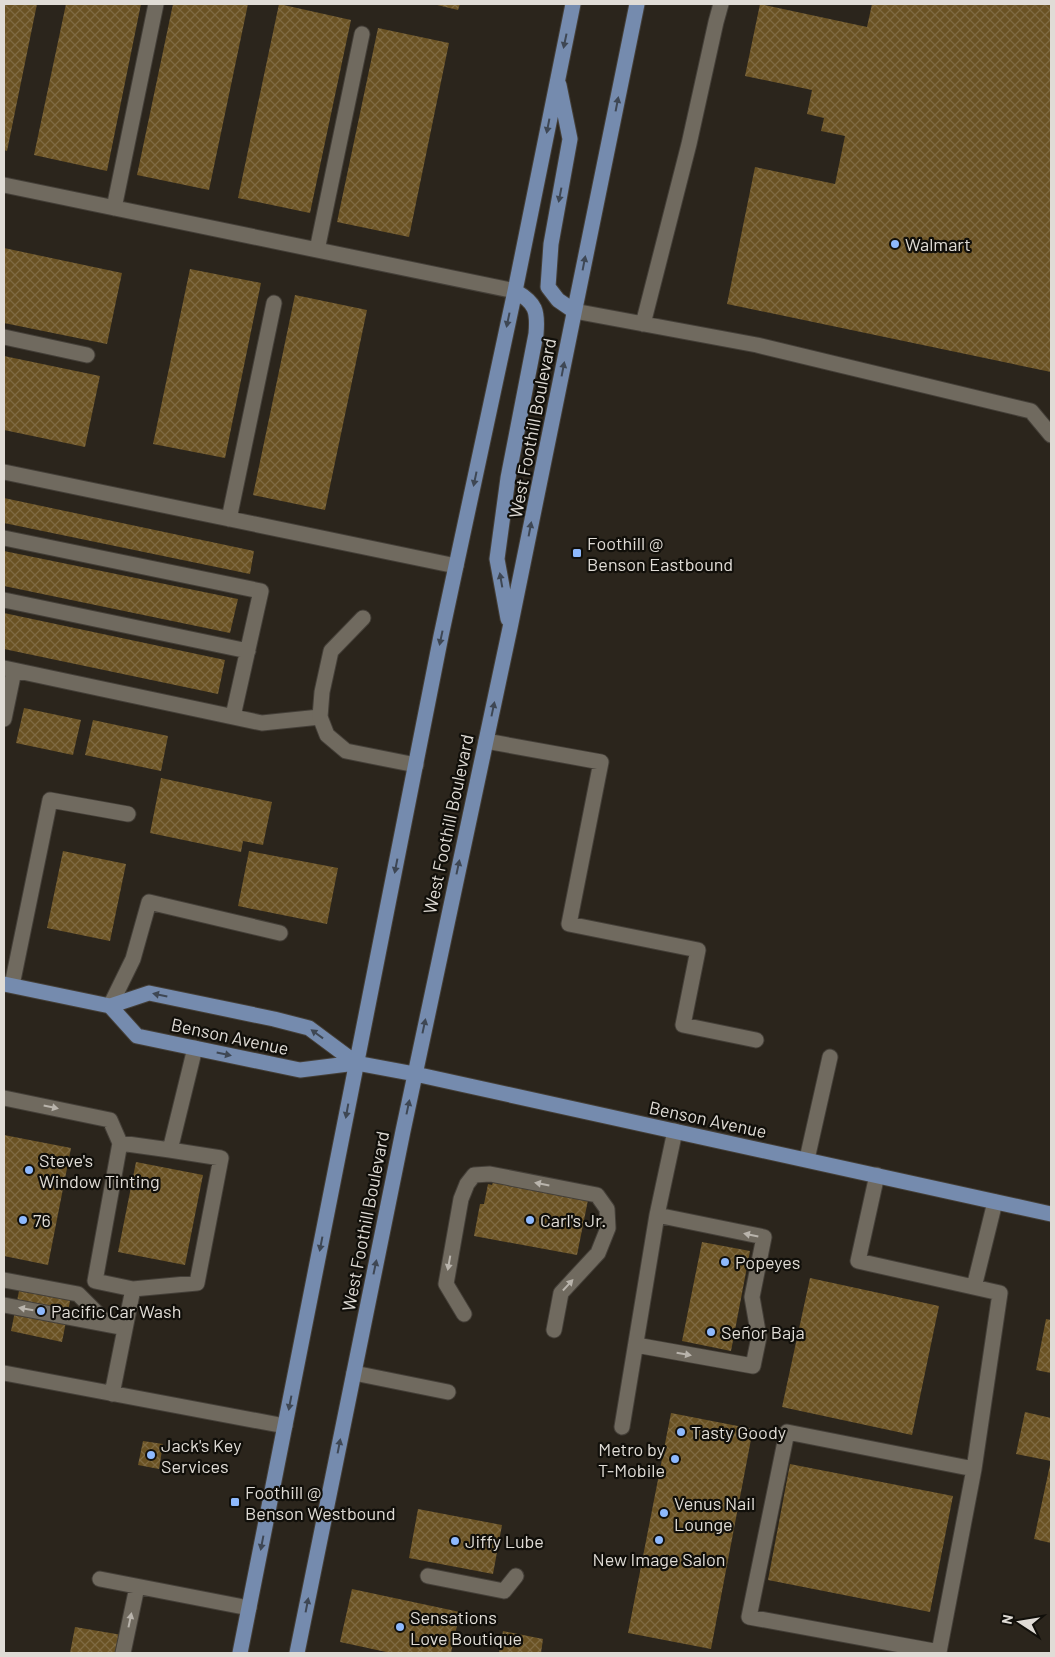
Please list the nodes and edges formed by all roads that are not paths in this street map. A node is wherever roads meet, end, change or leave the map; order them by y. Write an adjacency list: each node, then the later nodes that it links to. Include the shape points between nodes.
1 (156, 4): 8 (street)
2 (573, 4): 6 (main road, one-way to 6)
3 (637, 4): 12 (main road, West Foothill Boulevard, one-way to 3)
4 (721, 4): 13 (street)
5 (362, 34): 9 (street)
6 (557, 78): 10 (main road, one-way to 10); 12 (main road, one-way to 12, via 570,140 550,244 548,287 558,300)
7 (4, 185): 8 (street)
8 (114, 208): 9 (street)
9 (317, 250): 10 (street)
10 (515, 291): 20 (main road, one-way to 20); 23 (main road, one-way to 10, via 497,559 508,478 538,315 527,298)
11 (274, 303): 18 (street)
12 (574, 311): 13 (street); 23 (main road, West Foothill Boulevard, one-way to 12)
13 (643, 324): 16 (street, via 757,345 1031,411)
14 (4, 338): 15 (street)
15 (87, 356)
16 (1051, 435)
17 (4, 472): 18 (street)
18 (229, 519): 20 (street)
19 (4, 538): 24 (street, via 261,591)
20 (456, 566): 30 (main road, one-way to 30)
21 (4, 600): 24 (street)
22 (363, 618): 27 (street, via 331,651)
23 (510, 628): 29 (main road, West Foothill Boulevard, one-way to 23)
24 (248, 651): 26 (street)
25 (9, 669): 26 (street); 28 (street)
26 (233, 716): 27 (street, via 262,722)
27 (320, 717): 30 (street, via 327,735 346,751)
28 (4, 718)
29 (486, 741): 35 (street, via 601,762 569,924 698,950 683,1025); 39 (main road, West Foothill Boulevard, one-way to 29)
30 (416, 765): 38 (main road, one-way to 38)
31 (128, 814): 33 (street, via 50,800)
32 (280, 933): 34 (street, via 149,902 133,959)
33 (8, 984): 34 (main road)
34 (110, 1006): 36 (main road, Benson Avenue, via 136,1036); 38 (main road, Benson Avenue, one-way to 34, via 309,1028 274,1019 149,993)
35 (756, 1040)
36 (195, 1048): 38 (main road, Benson Avenue, one-way to 38, via 300,1070); 43 (street)
37 (830, 1057): 44 (street)
38 (356, 1063): 39 (main road, Benson Avenue); 62 (main road, one-way to 62)
39 (415, 1074): 41 (main road, Benson Avenue); 59 (main road, West Foothill Boulevard, one-way to 39)
40 (4, 1098): 42 (street, one-way to 42, via 110,1120)
41 (675, 1131): 44 (main road, Benson Avenue); 48 (street)
42 (120, 1142): 43 (street); 51 (street, via 95,1281)
43 (170, 1150): 51 (street, via 221,1158 197,1283)
44 (807, 1159): 45 (main road, Benson Avenue)
45 (877, 1175): 46 (main road, Benson Avenue); 50 (street, via 858,1261)
46 (995, 1202): 47 (main road, Benson Avenue); 50 (street)
47 (1051, 1214)
48 (657, 1215): 57 (street); 57 (street, one-way to 48, via 753,1366 759,1337 752,1297 764,1237)
49 (4, 1280): 54 (street, via 78,1294)
50 (974, 1288): 64 (street, via 1000,1293)
51 (133, 1289): 55 (street)
52 (4, 1305): 54 (street, one-way to 52)
53 (464, 1314): 56 (street, one-way to 53, via 561,1293 598,1253 608,1228 607,1208 598,1195 490,1174 474,1175 461,1199 446,1284)
54 (108, 1324): 55 (street)
55 (125, 1328): 61 (street)
56 (554, 1330)
57 (636, 1345): 63 (street)
58 (4, 1373): 61 (street)
59 (354, 1373): 60 (street); 72 (main road, West Foothill Boulevard, one-way to 59)
60 (448, 1392)
61 (112, 1394): 62 (street)
62 (285, 1426): 69 (main road, one-way to 69)
63 (622, 1427)
64 (974, 1468): 64 (street, via 939,1652 749,1617 787,1432)
65 (428, 1576): 66 (street, via 504,1591)
66 (516, 1576)
67 (100, 1579): 68 (street)
68 (137, 1587): 69 (street); 70 (street, one-way to 68)
69 (249, 1608): 71 (main road)
70 (123, 1653)
71 (240, 1653)
72 (298, 1653)

